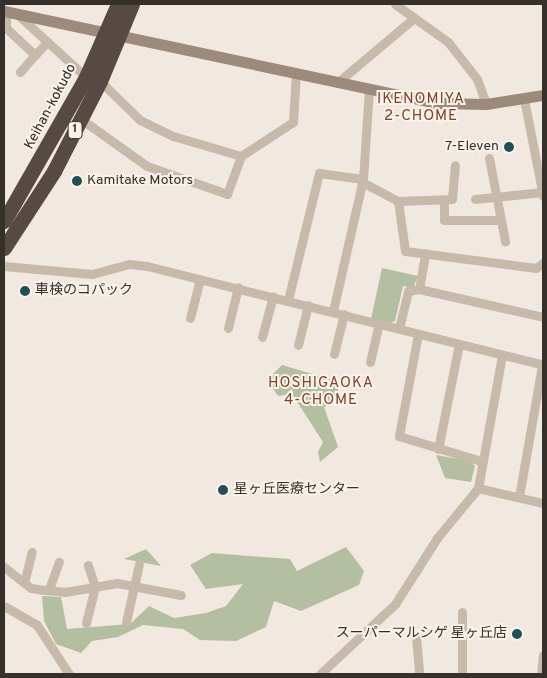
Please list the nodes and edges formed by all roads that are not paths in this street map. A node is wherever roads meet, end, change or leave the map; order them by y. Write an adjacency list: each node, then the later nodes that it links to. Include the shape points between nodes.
1 (118, 4): 6 (highway, Keihan-kokudo / 1)
2 (132, 4): 6 (highway, Keihan-kokudo / 1)
3 (395, 4): 5 (street)
4 (9, 12): 6 (street); 7 (street); 8 (street, via 6,28)
5 (414, 18): 12 (street); 16 (street, via 456,53 477,79)
6 (113, 35): 10 (street); 11 (highway, Keihan-kokudo / 1)
7 (47, 42): 8 (street); 11 (street)
8 (35, 55): 9 (street)
9 (20, 72)
10 (296, 72): 12 (street); 18 (street, via 293,122)
11 (93, 79): 17 (highway, Keihan-kokudo / 1); 18 (street, via 140,120 173,136); 27 (highway, Keihan-kokudo / 1)
12 (338, 82): 13 (street)
13 (369, 88): 16 (street, via 438,103); 21 (street)
14 (543, 95): 15 (street)
15 (524, 99): 16 (street); 22 (street)
16 (486, 104)
17 (81, 119): 18 (street, via 147,166 227,194); 30 (highway, Keihan-kokudo / 1)
18 (241, 156)
19 (489, 158): 23 (street)
20 (455, 165): 25 (street, via 452,199)
21 (362, 180): 26 (street); 38 (street, via 319,173); 40 (street)
22 (543, 194): 23 (street)
23 (495, 198): 24 (street); 28 (street)
24 (475, 199)
25 (444, 200): 26 (street); 28 (street, via 444,220)
26 (398, 201): 31 (street, via 401,249)
27 (6, 211)
28 (500, 220): 29 (street)
29 (505, 241)
30 (4, 248)
31 (425, 254): 32 (street, via 536,268); 36 (street)
32 (543, 263)
33 (4, 266): 34 (street, via 92,274 130,264)
34 (200, 279): 35 (street); 43 (street)
35 (238, 288): 37 (street); 45 (street)
36 (419, 289): 42 (street); 46 (street, via 408,291)
37 (273, 296): 38 (street); 48 (street)
38 (288, 300): 39 (street)
39 (308, 305): 40 (street); 50 (street)
40 (333, 311): 41 (street)
41 (344, 314): 44 (street); 51 (street)
42 (543, 317)
43 (190, 318)
44 (379, 324): 46 (street); 53 (street)
45 (228, 328)
46 (399, 328): 47 (street)
47 (418, 334): 49 (street); 55 (street, via 399,436)
48 (262, 337)
49 (459, 344): 52 (street); 55 (street)
50 (298, 345)
51 (334, 354)
52 (502, 355): 54 (street); 56 (street)
53 (370, 362)
54 (543, 365): 58 (street)
55 (438, 450): 56 (street)
56 (481, 461): 57 (street)
57 (478, 488): 58 (street); 77 (street, via 437,538 395,604)
58 (519, 497): 59 (street)
59 (543, 503)
60 (32, 552): 65 (street)
61 (59, 562): 68 (street)
62 (139, 564): 67 (street)
63 (88, 565): 66 (street)
64 (4, 567): 65 (street)
65 (24, 583): 68 (street)
66 (95, 587): 67 (street, via 117,583); 68 (street, via 65,592); 73 (street)
67 (134, 587): 69 (street); 72 (street)
68 (49, 590)
69 (181, 595)
70 (4, 606): 76 (street, via 37,624)
71 (462, 612): 79 (street)
72 (126, 622)
73 (86, 623)
74 (416, 637): 78 (street)
75 (543, 655): 80 (street)
76 (69, 674)
77 (320, 674)
78 (419, 674)
79 (462, 674)
80 (541, 674)

